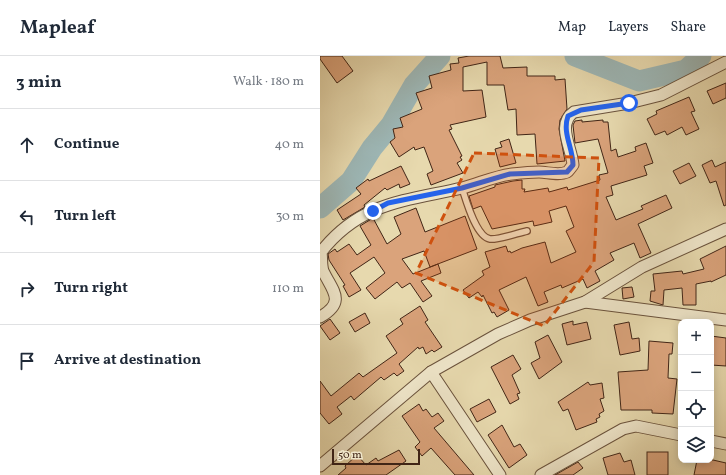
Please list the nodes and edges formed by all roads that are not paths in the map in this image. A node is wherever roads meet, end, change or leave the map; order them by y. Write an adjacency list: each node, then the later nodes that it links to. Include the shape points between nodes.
1 (726, 62): 2 (street, via 661,95 574,112 568,116 565,124 573,165 567,172 510,174)
2 (462, 188): 4 (lane, via 482,236 490,239); 6 (street, via 388,203 347,225 332,238 321,252 322,269 335,290 335,303)
3 (726, 229): 5 (street, via 642,268)
4 (527, 230)
5 (585, 302): 7 (street); 8 (street, via 530,320 498,334)
6 (320, 317)
7 (726, 320)
8 (431, 372): 12 (street); 13 (street)
9 (678, 434): 14 (street, via 636,426 623,429)
10 (714, 442): 11 (street)
11 (726, 444)
12 (320, 466)
13 (500, 475)
14 (541, 475)

